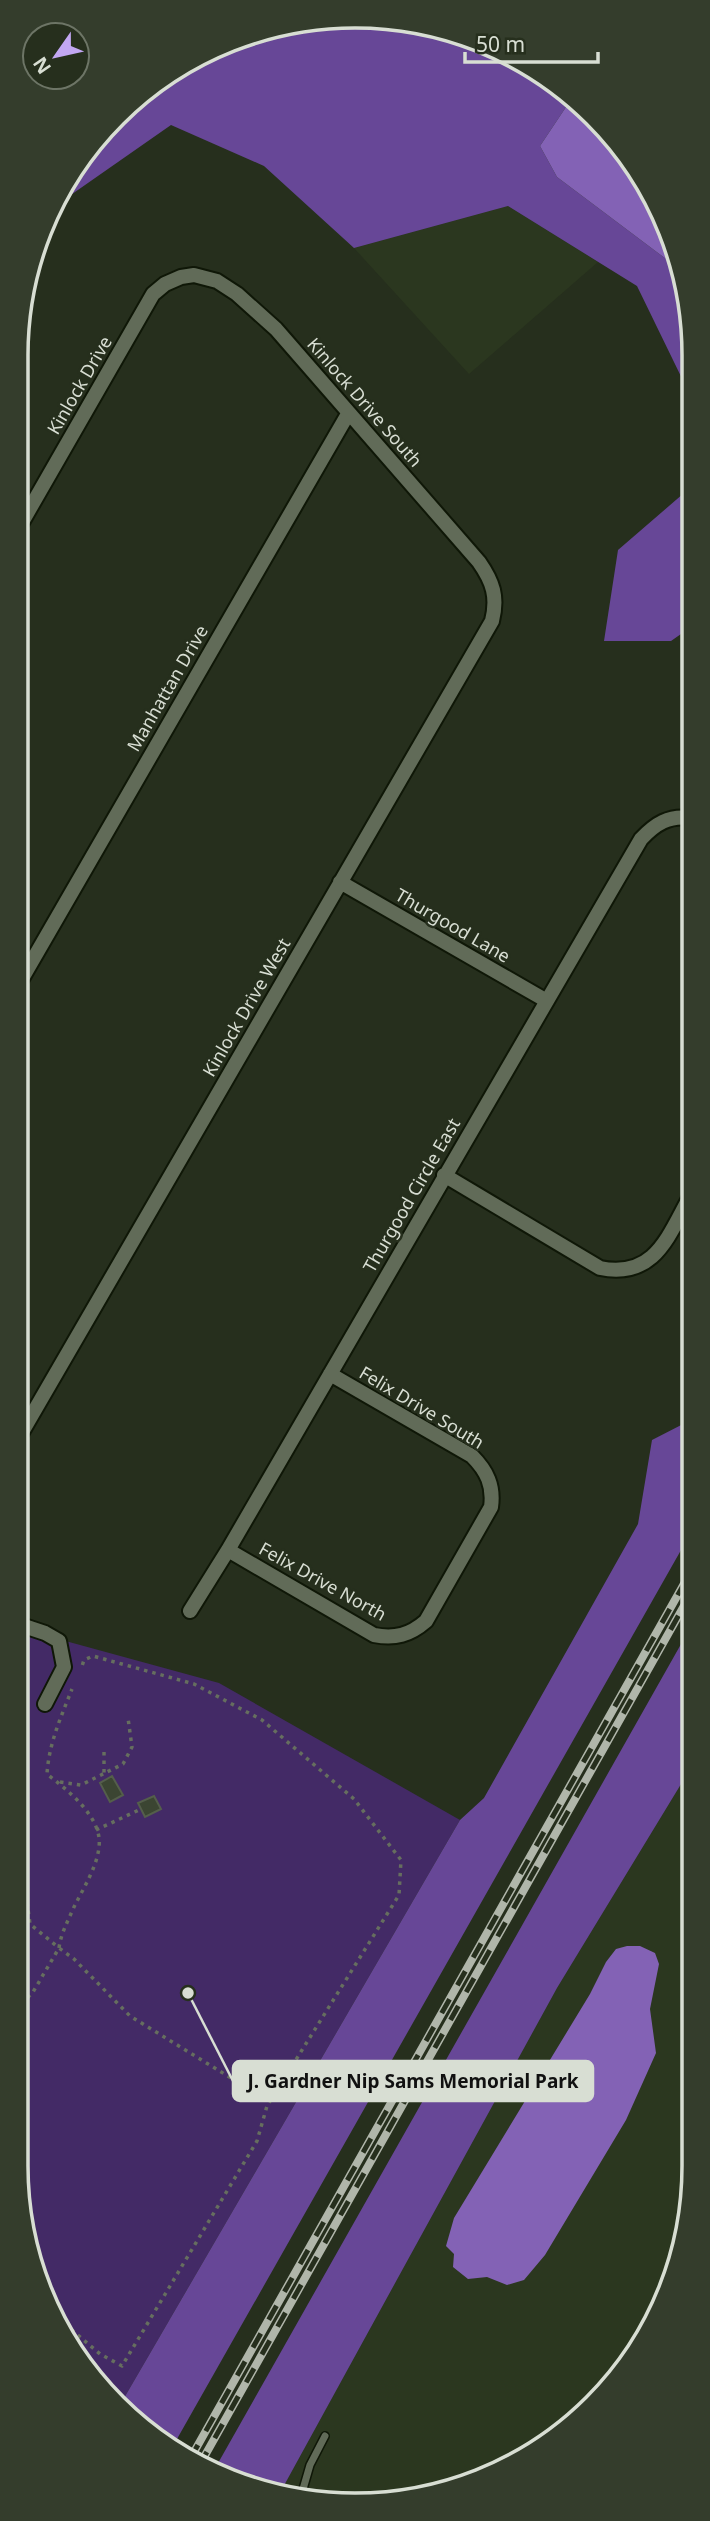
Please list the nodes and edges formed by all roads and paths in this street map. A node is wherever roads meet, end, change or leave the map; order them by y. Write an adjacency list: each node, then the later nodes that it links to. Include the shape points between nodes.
1 (181, 276): 2 (street, Kinlock Drive South, via 217,281 237,294 276,329); 3 (street, Kinlock Drive, via 153,294)
2 (348, 414): 4 (street, Kinlock Drive South, via 479,562); 7 (street, Manhattan Drive)
3 (28, 512)
4 (494, 590): 6 (street, Kinlock Drive West, via 492,621)
5 (682, 818): 8 (street, Thurgood Circle East, via 665,820 641,839)
6 (340, 882): 8 (street, Thurgood Lane); 12 (street, Kinlock Drive West)
7 (28, 968)
8 (547, 1001): 9 (street, Thurgood Circle East)
9 (444, 1175): 10 (street, via 600,1268 612,1270 644,1264 658,1253); 11 (street, Thurgood Circle East)
10 (682, 1211)
11 (330, 1374): 13 (street, Thurgood Circle East); 16 (street, Felix Drive South, via 472,1456 488,1479 491,1507 426,1621)
12 (28, 1422)
13 (228, 1550): 14 (street, Thurgood Circle East); 16 (street, Felix Drive North, via 374,1635)
14 (190, 1611)
15 (28, 1627): 19 (street, via 58,1642 64,1667)
16 (401, 1636)
17 (79, 1672): 29 (path, via 84,1660 93,1656 194,1684 262,1720 354,1799 401,1860 399,1895)
18 (75, 1684): 23 (path, via 48,1754 47,1774)
19 (46, 1704)
20 (128, 1718): 22 (path, via 132,1746 123,1765)
21 (104, 1752): 22 (path)
22 (104, 1775): 23 (path, via 81,1785)
23 (58, 1783): 25 (path, via 72,1794)
24 (141, 1809): 25 (path)
25 (96, 1830): 27 (path, via 100,1845)
26 (28, 1909): 27 (path, via 30,1924)
27 (59, 1948): 28 (path); 29 (path, via 130,2015)
28 (28, 1998)
29 (270, 2102): 30 (path, via 257,2141 122,2366)
30 (72, 2330)
31 (325, 2436): 32 (lane)
32 (302, 2489)

